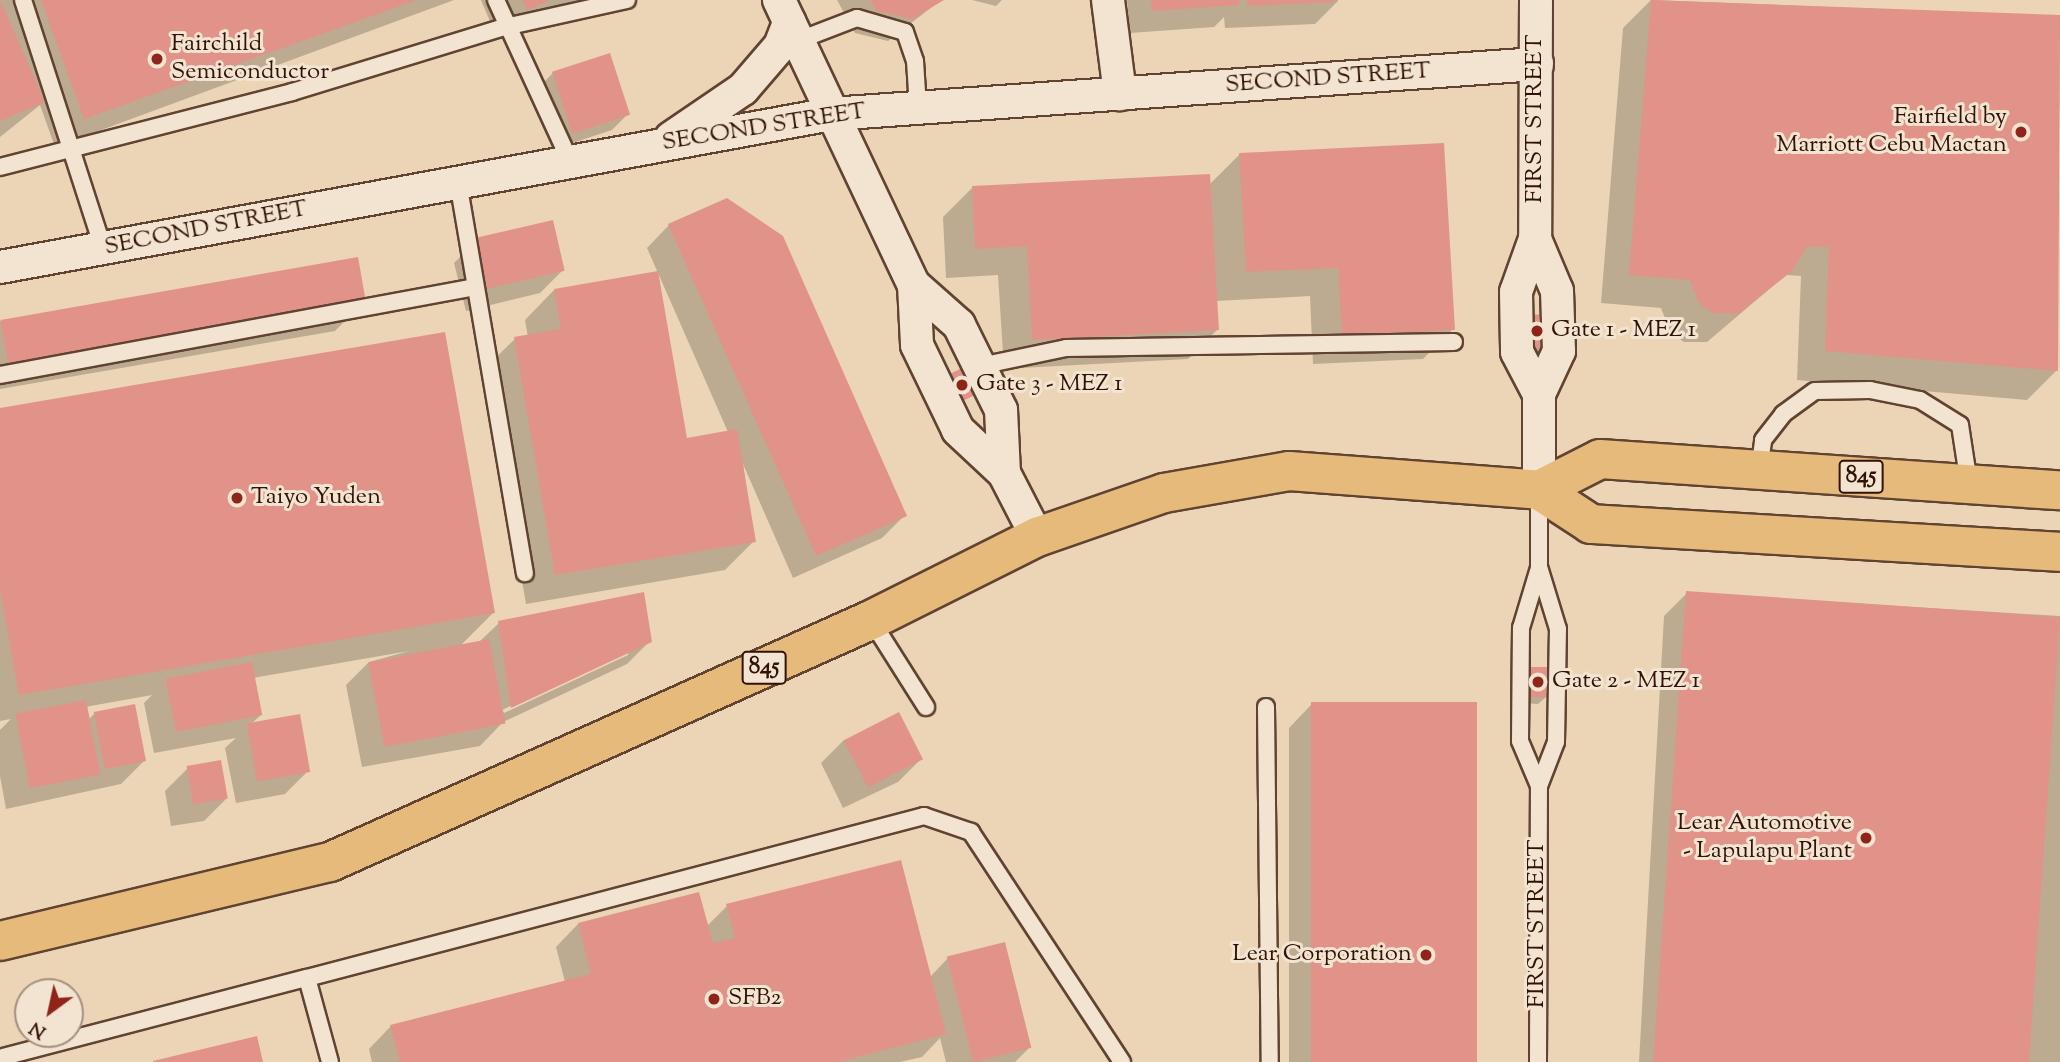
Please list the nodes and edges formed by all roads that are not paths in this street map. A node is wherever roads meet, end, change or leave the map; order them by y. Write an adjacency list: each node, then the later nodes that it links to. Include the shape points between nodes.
1 (23, 0): 13 (lane)
2 (496, 0): 7 (lane)
3 (627, 0): 7 (lane)
4 (1108, 0): 9 (street)
5 (1536, 0): 8 (street, FIRST STREET)
6 (789, 21): 10 (lane, via 857,18 905,32); 11 (street); 12 (street, via 780,46 743,89)
7 (505, 27): 13 (lane); 14 (lane)
8 (1537, 64): 9 (street, SECOND STREET); 17 (street, FIRST STREET)
9 (1121, 94): 10 (street, SECOND STREET)
10 (918, 108): 11 (street, SECOND STREET)
11 (831, 114): 12 (street, SECOND STREET); 20 (street)
12 (663, 144): 14 (street, SECOND STREET)
13 (73, 152): 15 (lane); 18 (lane)
14 (570, 161): 16 (street, SECOND STREET)
15 (0, 167)
16 (458, 182): 18 (street, SECOND STREET); 21 (lane)
17 (1535, 239): 25 (street, FIRST STREET, via 1516,292 1517,342); 25 (street, FIRST STREET, via 1557,291 1559,351)
18 (103, 248): 19 (street, SECOND STREET)
19 (0, 267)
20 (914, 285): 23 (street, via 959,325); 27 (street, via 917,345 958,430)
21 (475, 287): 24 (lane); 34 (lane)
22 (1454, 342): 23 (lane, via 1066,348)
23 (979, 366): 27 (street, via 1001,410)
24 (0, 375)
25 (1539, 394): 29 (street, FIRST STREET)
26 (1759, 470): 28 (main road, 845); 28 (lane, via 1763,440 1783,414 1815,391 1870,390 1920,400 1960,425); 29 (main road, 845, via 1600,459)
27 (1004, 473): 31 (street)
28 (1969, 484): 30 (main road, 845)
29 (1539, 489): 31 (main road, 845, via 1289,471 1164,493); 32 (main road, 845, via 1591,524); 33 (lane, FIRST STREET)
30 (2060, 490)
31 (1037, 537): 35 (main road, 845)
32 (2060, 552)
33 (1539, 567): 38 (lane, FIRST STREET, via 1558,642 1556,742); 38 (lane, FIRST STREET, via 1521,628 1520,741)
34 (525, 573)
35 (871, 620): 36 (lane); 39 (main road, 845, via 330,862)
36 (926, 707)
37 (1266, 707): 44 (lane)
38 (1539, 786): 45 (lane, FIRST STREET)
39 (0, 942)
40 (307, 978): 41 (lane); 42 (lane, via 924,816 971,832); 43 (lane)
41 (3, 1057)
42 (1120, 1061)
43 (330, 1062)
44 (1270, 1062)
45 (1538, 1062)

